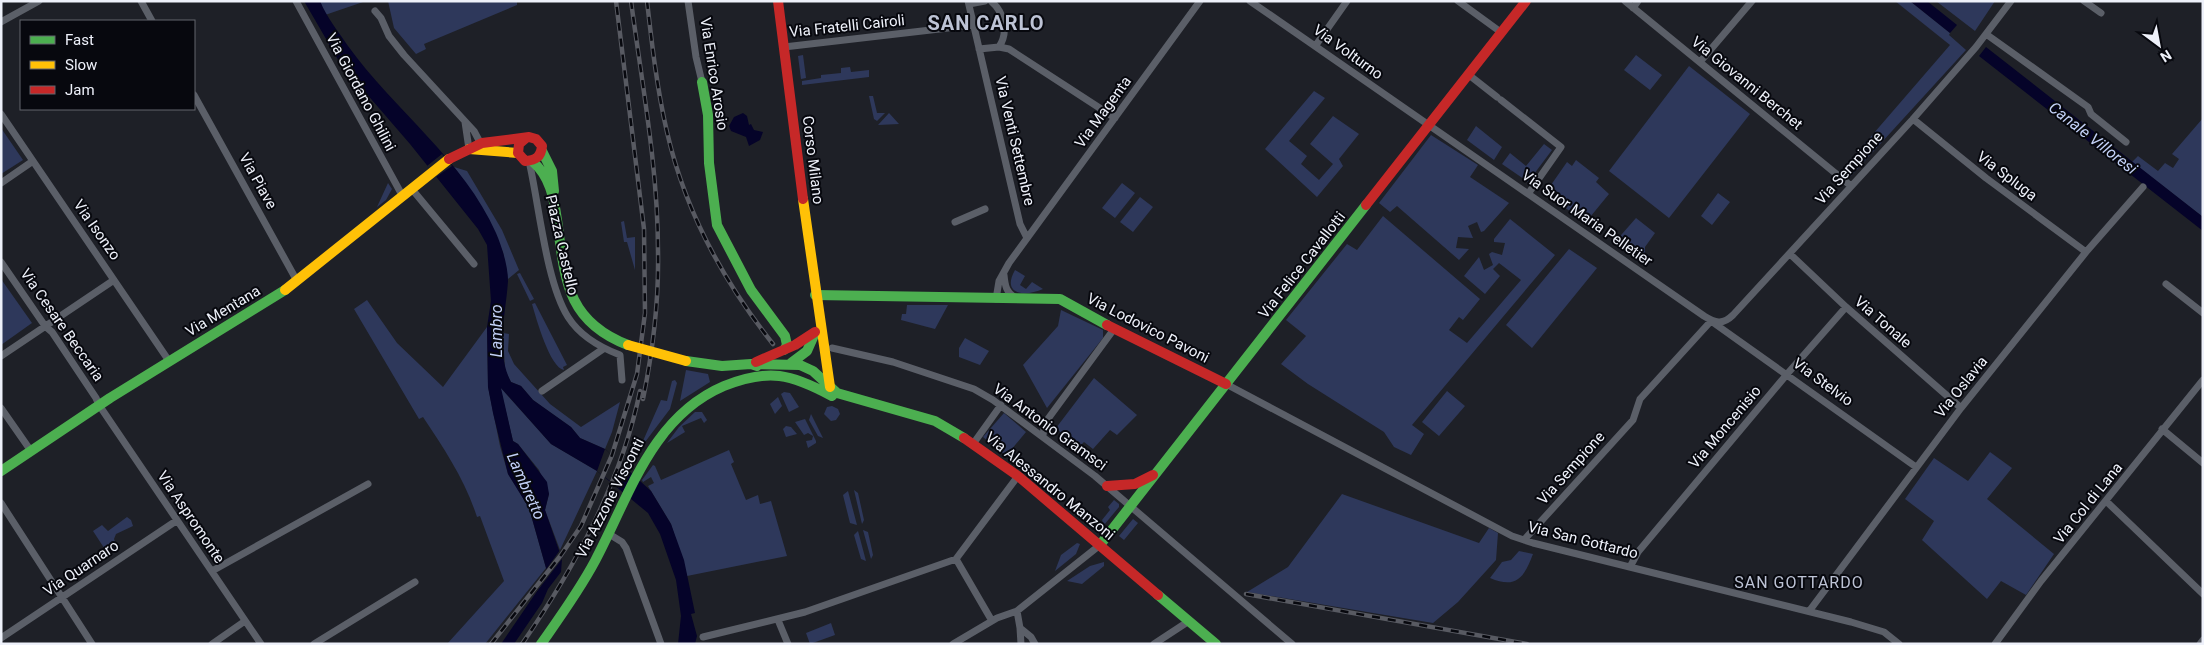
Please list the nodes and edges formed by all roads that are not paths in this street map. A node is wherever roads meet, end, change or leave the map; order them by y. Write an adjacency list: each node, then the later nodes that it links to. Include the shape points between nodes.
1 (39, 1): 23 (street)
2 (141, 1): 22 (street)
3 (296, 1): 53 (street, Via Giordano Ghilini)
4 (688, 1): 33 (street, Via Enrico Arosio)
5 (778, 1): 28 (street, Corso Milano)
6 (985, 1): 18 (street)
7 (991, 1): 29 (street, via 1000,11 1004,23 1004,37)
8 (1200, 1): 36 (street, Via Magenta)
9 (1250, 1): 27 (street, Via Volturno)
10 (1347, 1): 27 (street)
11 (1458, 1): 25 (street)
12 (1526, 1): 25 (street, Via Felice Cavallotti)
13 (1625, 1): 19 (street, Via Giovanni Berchet)
14 (1638, 1): 19 (street)
15 (1752, 1): 31 (street)
16 (2011, 1): 26 (street, Via Sempione)
17 (2084, 1): 21 (street)
18 (968, 3): 24 (street, Via Venti Settembre)
19 (1633, 8): 31 (street, Via Giovanni Berchet)
20 (375, 11): 38 (street, via 400,50)
21 (2101, 13)
22 (151, 20)
23 (1, 22)
24 (974, 25): 28 (street, Via Fratelli Cairoli); 30 (street, Via Venti Settembre)
25 (1502, 33): 32 (street, Via Felice Cavallotti)
26 (1986, 34): 37 (street, Via Sempione); 41 (street, via 2088,107 2091,114)
27 (1316, 45): 39 (street, Via Volturno)
28 (784, 47): 66 (street, Corso Milano)
29 (999, 47): 30 (street); 36 (street, via 1011,51)
30 (979, 49): 57 (street, Via Venti Settembre, via 1020,224)
31 (1700, 62): 49 (street, Via Giovanni Berchet)
32 (1469, 75): 39 (street, Via Felice Cavallotti); 52 (street, via 1561,147)
33 (702, 82): 77 (street, Via Enrico Arosio, via 708,115 715,213 720,232 751,290 785,336 787,345)
34 (195, 97): 64 (street, Via Piave)
35 (1, 114): 46 (street, Via Isonzo)
36 (1115, 118): 57 (street, Via Magenta)
37 (1913, 119): 49 (street, Via Sempione); 58 (street, Via Spluga)
38 (465, 122): 42 (street); 43 (street)
39 (1428, 127): 52 (street, Via Suor Maria Pelletier); 90 (street, Via Felice Cavallotti)
40 (526, 138): 42 (street); 44 (street, via 538,140); 45 (street, via 518,145)
41 (2126, 142)
42 (482, 147): 43 (street, Via Mentana); 45 (street)
43 (469, 149): 51 (street, Via Mentana, via 447,160)
44 (542, 151): 47 (street, via 538,158); 54 (street, via 552,171)
45 (518, 154): 47 (street)
46 (33, 161): 48 (street); 63 (street, Via Isonzo)
47 (530, 161): 54 (street, via 543,172); 75 (street, Piazza Castello, via 549,258 563,307 576,327)
48 (1, 183)
49 (1851, 186): 59 (street, Via Sempione)
50 (2143, 187): 58 (street, Via Oslavia)
51 (411, 188): 53 (street, Via Mentana); 61 (street)
52 (1528, 194): 71 (street, Via Suor Maria Pelletier)
53 (402, 195): 64 (street, Via Mentana)
54 (554, 200): 80 (street, Via Alessandro Manzoni, bridge, via 567,278 576,305 599,332 614,341 686,361 717,365)
55 (985, 209): 56 (street)
56 (955, 222)
57 (1027, 238): 62 (street, Via Magenta)
58 (2086, 252): 97 (street, Via Oslavia)
59 (1790, 254): 69 (street, Via Tonale); 71 (street, Via Sempione, via 1731,318 1722,323)
60 (1, 262): 72 (street, Via Cesare Beccaria)
61 (474, 264)
62 (1004, 275): 67 (street, via 1010,295); 68 (street, Via Magenta, via 999,281)
63 (114, 280): 72 (street); 79 (street, Via Isonzo)
64 (297, 281): 79 (street, Via Mentana)
65 (2166, 284): 70 (street)
66 (815, 296): 68 (street); 73 (street, Corso Milano)
67 (1017, 298): 68 (street); 74 (street, Via Lodovico Pavoni, via 1056,298)
68 (996, 299)
69 (1846, 307): 83 (street, Via Moncenisio); 97 (street, Via Tonale)
70 (2203, 313)
71 (1711, 321): 83 (street, Via Stelvio); 114 (street, Via Sempione, via 1640,399 1632,420)
72 (44, 326): 78 (street); 94 (street, Via Cesare Beccaria, via 52,332)
73 (817, 328): 76 (street, Corso Milano); 77 (street); 81 (street, Corso Milano, via 802,358)
74 (1114, 329): 90 (street, Via Lodovico Pavoni); 99 (street, via 1053,412 1045,424)
75 (603, 349): 87 (street, Piazza Castello, via 620,354); 92 (street)
76 (828, 349): 86 (street); 91 (street, via 828,382); 95 (street, Via Antonio Gramsci, via 893,362 974,389)
77 (784, 350): 80 (street)
78 (1, 356)
79 (169, 361): 94 (street, Via Mentana)
80 (751, 364): 81 (street, Via Alessandro Manzoni); 82 (street)
81 (785, 364): 82 (street); 86 (street, Via Alessandro Manzoni, via 805,366)
82 (767, 370): 84 (street); 85 (street)
83 (1788, 374): 103 (street, Via Stelvio); 117 (street, Via Moncenisio, via 1638,552)
84 (755, 376): 85 (street, Via Azzone Visconti); 113 (street, Via Azzone Visconti, via 711,391 679,413 664,430 636,475)
85 (784, 376): 89 (street)
86 (818, 376): 89 (street); 91 (street, Via Alessandro Manzoni)
87 (622, 380)
88 (2203, 380): 98 (street, Via Col di Lana)
89 (806, 381): 93 (street, via 834,396)
90 (1226, 384): 105 (street, Via Felice Cavallotti); 114 (street, Via San Gottardo)
91 (832, 390): 93 (street, Via Alessandro Manzoni)
92 (542, 392)
93 (846, 395): 100 (street, Via Alessandro Manzoni, via 935,421)
94 (99, 405): 101 (street, Via Mentana); 112 (street, Via Aspromonte)
95 (1001, 405): 99 (street, Via Antonio Gramsci); 100 (street)
96 (1, 408): 101 (street)
97 (1961, 408): 103 (street, Via Oslavia)
98 (2162, 429): 102 (street); 109 (street, Via Col di Lana, via 2150,449)
99 (1043, 435): 108 (street, Via Antonio Gramsci)
100 (973, 444): 106 (street, Via Alessandro Manzoni)
101 (31, 452): 104 (street, Via Mentana)
102 (2203, 464)
103 (1916, 467): 122 (street, Via Oslavia)
104 (1, 471)
105 (1156, 473): 108 (street, via 1135,484); 111 (street, Via Felice Cavallotti)
106 (1018, 476): 115 (street, Via Alessandro Manzoni); 116 (street)
107 (368, 484): 118 (street)
108 (1107, 486): 111 (street, Via Antonio Gramsci)
109 (2106, 501): 120 (street); 147 (street, Via Col di Lana)
110 (1, 503): 121 (street)
111 (1131, 506): 115 (street, Via Felice Cavallotti); 145 (street, Via Antonio Gramsci)
112 (176, 520): 118 (street, Via Aspromonte); 121 (street, Via Quarnaro)
113 (609, 534): 137 (street, Via Azzone Visconti); 138 (street, via 626,548)
114 (1524, 540): 117 (street, Via San Gottardo)
115 (1100, 545): 123 (street); 126 (street, Via Alessandro Manzoni)
116 (956, 559): 124 (street); 125 (street)
117 (1630, 567): 122 (street, Via San Gottardo)
118 (212, 571): 127 (street, Via Aspromonte)
119 (415, 582): 136 (street)
120 (2203, 594)
121 (61, 598): 130 (street, Via Quarnaro); 133 (street)
122 (1810, 610): 146 (street, Via San Gottardo, via 1884,632)
123 (1017, 612): 125 (street); 128 (street)
124 (778, 620): 129 (street); 139 (street)
125 (992, 620): 140 (street)
126 (1189, 621): 132 (street); 144 (street, Via Alessandro Manzoni)
127 (245, 622): 134 (street); 135 (street, Via Aspromonte)
128 (1020, 628): 141 (street); 142 (street)
129 (703, 637)
130 (1, 638)
131 (2203, 640): 148 (street)
132 (1165, 641): 143 (street)
133 (92, 644)
134 (212, 644)
135 (261, 644)
136 (314, 644)
137 (541, 644)
138 (660, 644)
139 (788, 644)
140 (953, 644)
141 (1021, 644)
142 (1035, 644)
143 (1154, 644)
144 (1216, 644)
145 (1292, 644)
146 (1899, 644)
147 (1995, 644)
148 (2200, 644)

